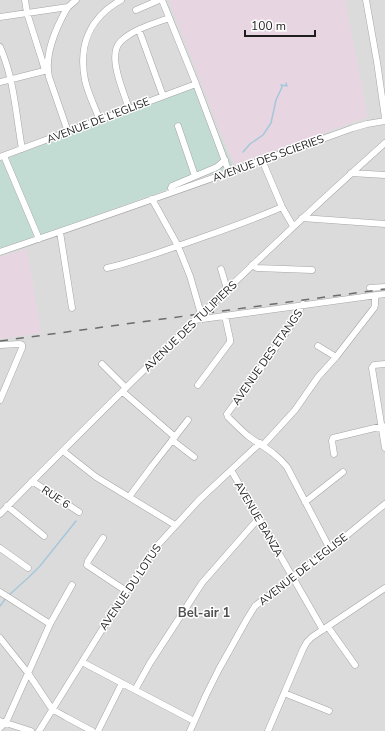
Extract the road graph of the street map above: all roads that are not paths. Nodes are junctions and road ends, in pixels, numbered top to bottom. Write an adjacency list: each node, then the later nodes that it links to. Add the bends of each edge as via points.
1 (25, 0): 8 (street)
2 (76, 0): 6 (street)
3 (121, 0): 22 (street, via 98,19 88,33 84,47 86,81)
4 (161, 0): 7 (street); 10 (street)
5 (366, 0): 14 (street)
6 (68, 7): 8 (street); 15 (street, via 52,42)
7 (136, 10)
8 (27, 13): 9 (street); 15 (street, via 44,67)
9 (0, 17)
10 (169, 18): 11 (street); 18 (street)
11 (139, 30): 19 (street); 20 (street, via 121,41 115,57)
12 (0, 47): 16 (street, via 7,63)
13 (385, 61): 14 (street)
14 (378, 62): 21 (street)
15 (48, 70): 16 (street); 25 (street)
16 (10, 80): 17 (street); 27 (street)
17 (0, 82)
18 (196, 84): 19 (street, AVENUE DE L'EGLISE); 29 (street)
19 (163, 96): 20 (street, AVENUE DE L'EGLISE)
20 (129, 109): 22 (street, AVENUE DE L'EGLISE)
21 (385, 118)
22 (100, 121): 25 (street, AVENUE DE L'EGLISE)
23 (385, 122): 30 (street, AVENUE DES SCIERIES, via 353,128)
24 (178, 126): 34 (street)
25 (68, 132): 27 (street, AVENUE DE L'EGLISE)
26 (385, 143): 32 (street, AVENUE DES TULIPIERS)
27 (22, 149): 28 (street, AVENUE DE L'EGLISE)
28 (2, 157): 42 (street)
29 (225, 160): 31 (street); 34 (street, via 217,167)
30 (262, 160): 31 (street, AVENUE DES SCIERIES); 37 (street)
31 (229, 172): 35 (street, AVENUE DES SCIERIES)
32 (351, 173): 33 (street); 38 (street, AVENUE DES TULIPIERS)
33 (385, 175)
34 (195, 176): 35 (street, via 171,186)
35 (172, 192): 36 (street, AVENUE DES SCIERIES)
36 (152, 199): 41 (street, AVENUE DES SCIERIES); 43 (street)
37 (282, 207): 40 (street); 43 (street)
38 (302, 218): 39 (street); 40 (street, AVENUE DES TULIPIERS)
39 (385, 224)
40 (293, 226): 45 (street, AVENUE DES TULIPIERS)
41 (60, 232): 42 (street, AVENUE DES SCIERIES); 55 (street)
42 (39, 239): 44 (street, AVENUE DES SCIERIES)
43 (178, 246): 46 (street); 56 (street)
44 (0, 252)
45 (252, 265): 48 (street, via 257,268); 51 (street, AVENUE DES TULIPIERS)
46 (107, 268)
47 (221, 269): 51 (street)
48 (312, 270)
49 (385, 287): 50 (street)
50 (370, 288)
51 (227, 289): 56 (street, AVENUE DES TULIPIERS)
52 (385, 294): 53 (street)
53 (375, 295): 54 (street, AVENUE DES ETANGS); 61 (street, AVENUE DU LOTUS, via 374,308)
54 (303, 304): 57 (street, AVENUE DES ETANGS); 70 (street, AVENUE DES ETANGS, via 290,327 227,414 248,436)
55 (72, 308)
56 (201, 314): 58 (street, AVENUE DES TULIPIERS)
57 (225, 316): 58 (street, AVENUE DES ETANGS); 64 (street, via 230,342)
58 (195, 320): 65 (street, AVENUE DES TULIPIERS)
59 (0, 345): 66 (street, via 22,345)
60 (318, 346): 61 (street)
61 (336, 357): 70 (street, AVENUE DU LOTUS, via 295,410)
62 (102, 364): 65 (street)
63 (385, 364): 68 (street, via 374,365 372,368)
64 (198, 384)
65 (124, 390): 69 (street); 72 (street, AVENUE DES TULIPIERS)
66 (0, 400)
67 (188, 420): 69 (street)
68 (383, 426): 71 (street); 73 (street, via 333,438)
69 (174, 438): 74 (street); 78 (street)
70 (261, 444): 75 (street, AVENUE DU LOTUS); 79 (street, via 287,467)
71 (385, 448)
72 (63, 451): 77 (street, AVENUE DES TULIPIERS); 78 (street, via 96,477)
73 (334, 454)
74 (194, 457)
75 (231, 470): 84 (street, AVENUE BANZA); 85 (street, AVENUE DU LOTUS)
76 (343, 472): 79 (street)
77 (32, 481): 81 (street, AVENUE DES TULIPIERS); 82 (street, RUE 6)
78 (130, 497): 85 (street)
79 (305, 502): 89 (street)
80 (385, 504): 89 (street, AVENUE DE L'EGLISE)
81 (7, 506): 83 (street, AVENUE DES TULIPIERS); 86 (street)
82 (79, 512)
83 (0, 514)
84 (258, 519): 91 (street, AVENUE BANZA); 103 (street, via 202,583 150,662)
85 (175, 525): 94 (street, AVENUE DU LOTUS, via 150,555)
86 (44, 536)
87 (103, 538): 94 (street, via 87,565)
88 (0, 548): 90 (street)
89 (330, 549): 91 (street, AVENUE DE L'EGLISE)
90 (28, 568)
91 (292, 577): 97 (street, AVENUE BANZA); 107 (street, AVENUE DE L'EGLISE, via 253,609 219,669)
92 (72, 586): 96 (street)
93 (385, 588): 97 (street)
94 (126, 591): 99 (street, AVENUE DU LOTUS)
95 (5, 595): 96 (street)
96 (50, 624): 101 (street)
97 (325, 628): 100 (street, AVENUE BANZA); 104 (street, via 304,645)
98 (0, 638): 101 (street)
99 (82, 662): 102 (street); 105 (street, AVENUE DU LOTUS)
100 (355, 665)
101 (28, 673): 105 (street); 108 (street)
102 (122, 683): 103 (street); 113 (street)
103 (135, 690): 107 (street)
104 (284, 693): 106 (street); 115 (street)
105 (52, 708): 111 (street, AVENUE DU LOTUS); 112 (street)
106 (329, 711)
107 (194, 721): 114 (street, AVENUE DE L'EGLISE)
108 (3, 722): 109 (street); 110 (street)
109 (0, 728)
110 (31, 731)
111 (39, 731)
112 (92, 731)
113 (98, 731)
114 (190, 731)
115 (268, 731)

